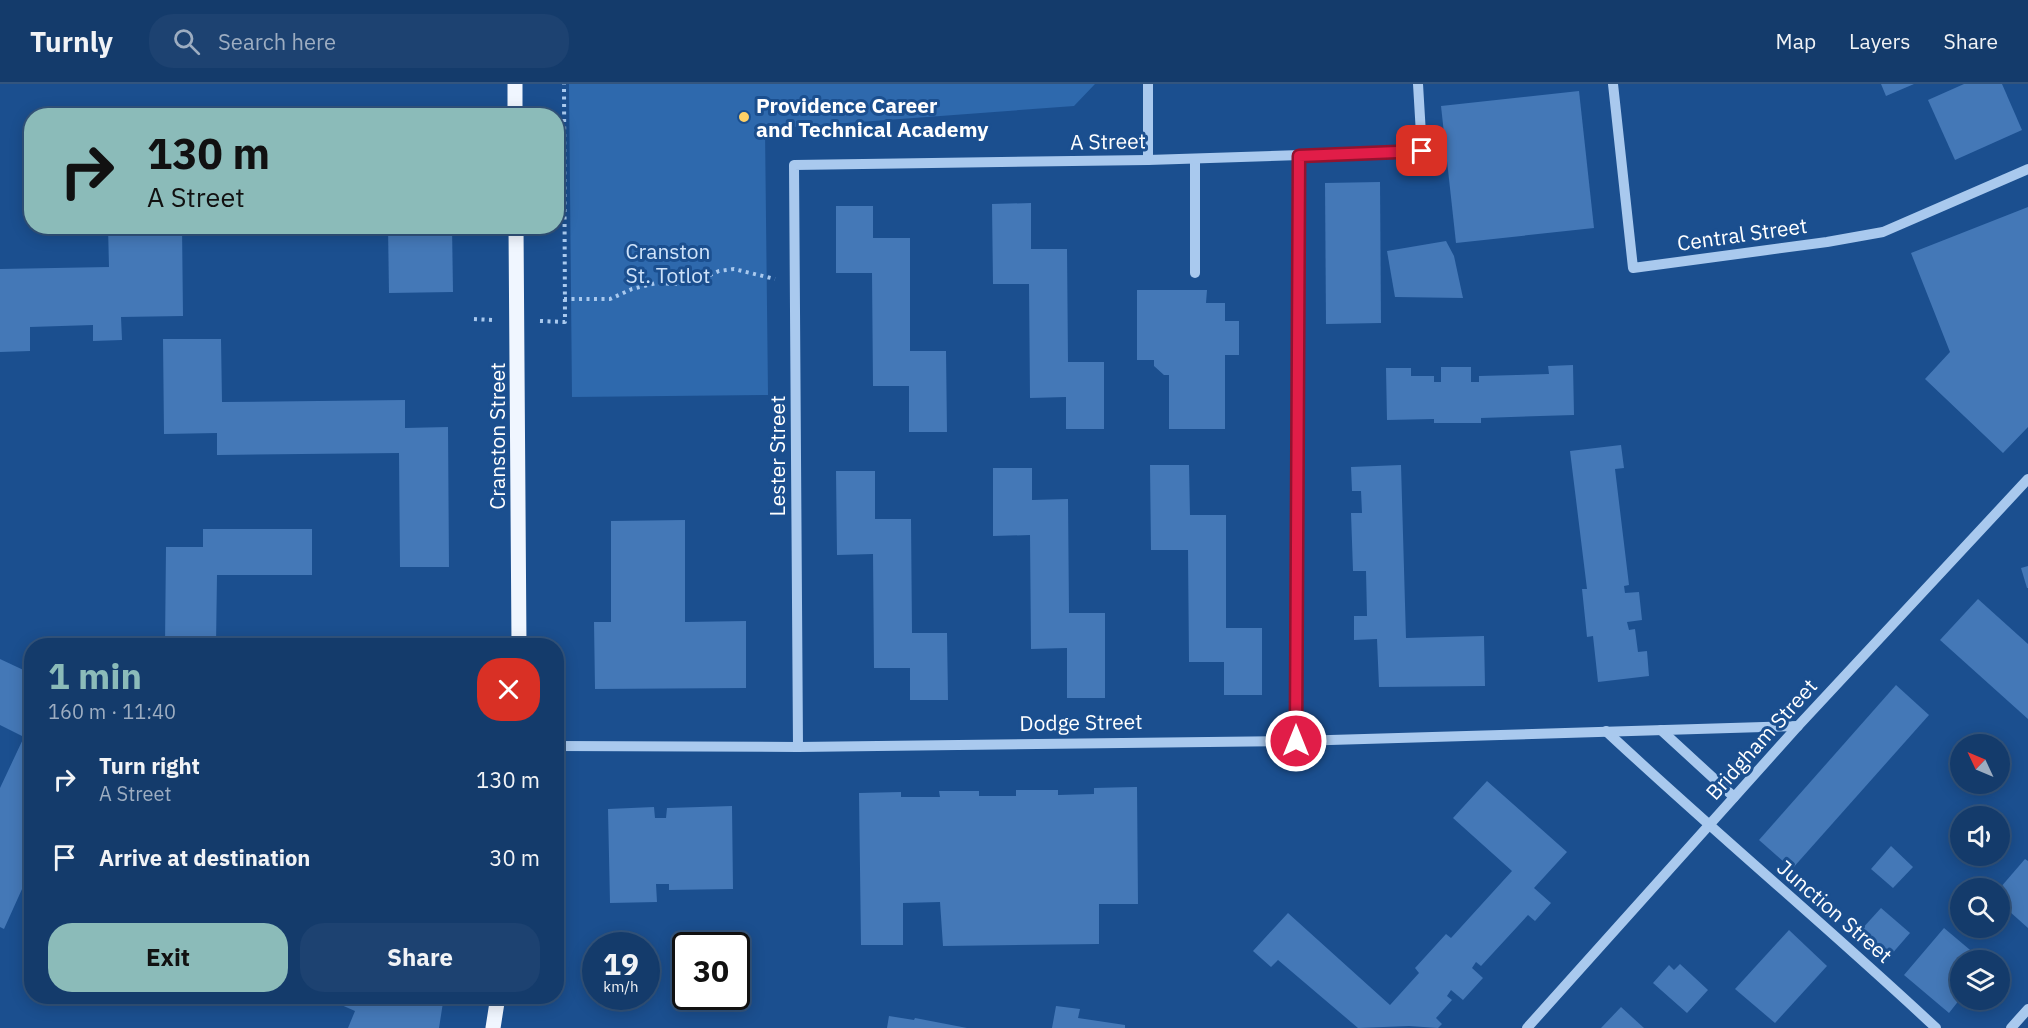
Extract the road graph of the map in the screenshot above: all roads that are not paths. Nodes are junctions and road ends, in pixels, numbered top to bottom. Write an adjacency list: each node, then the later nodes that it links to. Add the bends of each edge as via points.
1 (514, 84): 5 (main road)
2 (1148, 84): 8 (street)
3 (1418, 84): 6 (street, A Street, via 1422,151)
4 (1613, 84): 10 (street, Central Street, via 1633,268 1883,232)
5 (515, 108)
6 (1299, 156): 7 (street, A Street); 18 (street)
7 (1195, 159): 8 (street, A Street); 12 (street)
8 (1148, 160): 9 (street, A Street)
9 (794, 165): 20 (street, Lester Street)
10 (2028, 169)
11 (516, 234): 14 (main road, Cranston Street)
12 (1195, 273)
13 (2028, 479): 15 (street, Bridgham Street)
14 (519, 638)
15 (1798, 726): 16 (street, Dodge Street); 21 (street, Bridgham Street)
16 (1661, 730): 17 (street, Dodge Street); 21 (street)
17 (1606, 731): 18 (street, Dodge Street); 22 (street)
18 (1296, 741): 20 (street, Dodge Street)
19 (564, 746): 20 (street, Dodge Street)
20 (798, 747)
21 (1734, 797): 22 (street, Bridgham Street)
22 (1708, 826): 26 (street, Bridgham Street); 27 (street, Junction Street)
23 (497, 1004): 25 (main road)
24 (2028, 1009): 28 (street)
25 (493, 1028)
26 (1527, 1028)
27 (1936, 1028)
28 (2011, 1028)

